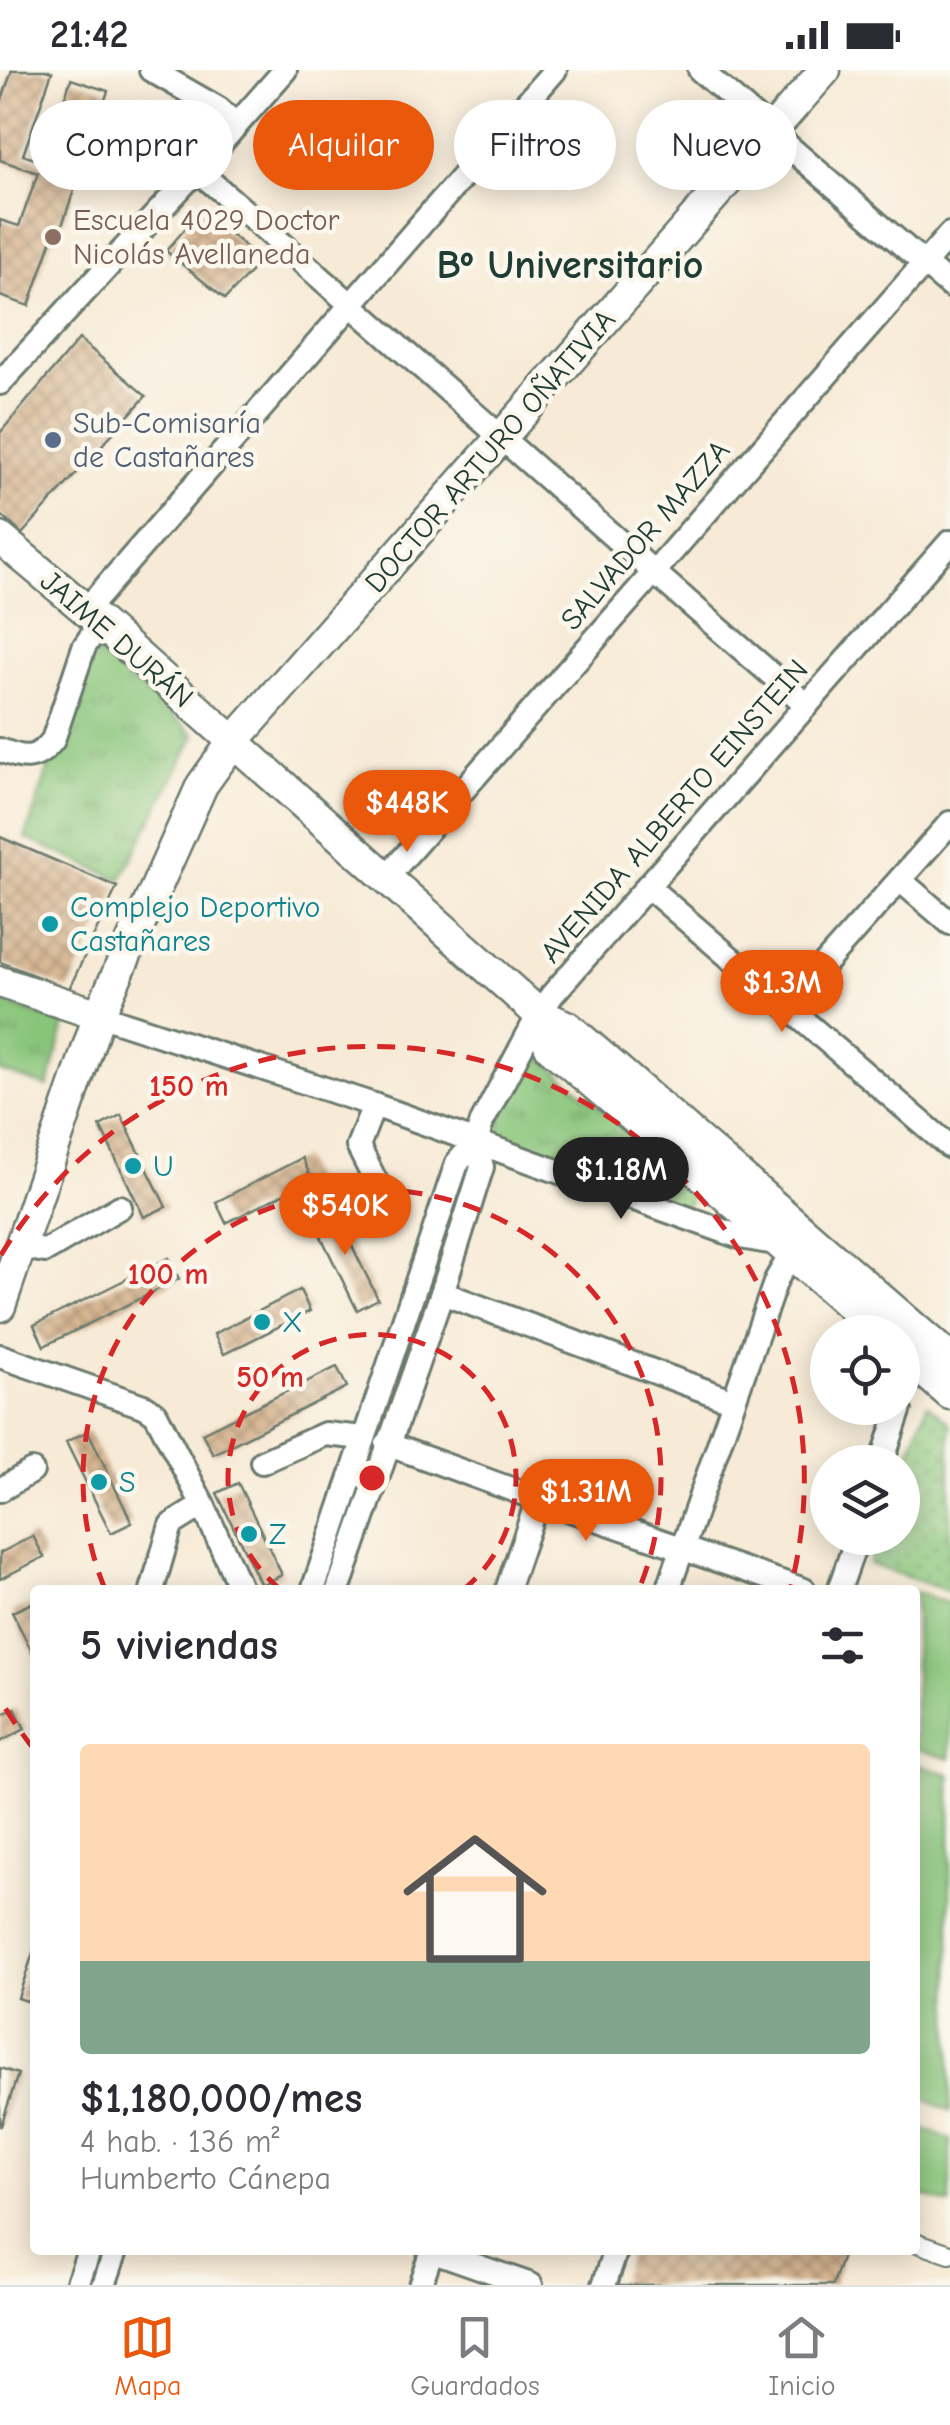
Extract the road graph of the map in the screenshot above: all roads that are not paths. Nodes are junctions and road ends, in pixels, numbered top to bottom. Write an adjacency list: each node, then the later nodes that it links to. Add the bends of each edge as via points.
1 (151, 70): 10 (street)
2 (269, 70): 7 (street)
3 (285, 70): 7 (street)
4 (555, 70): 19 (street)
5 (700, 70): 8 (street)
6 (825, 70): 9 (street, DOCTOR ARTURO OÑATIVIA)
7 (262, 96): 10 (street)
8 (736, 100)
9 (797, 101)
10 (236, 125): 11 (street)
11 (233, 128)
12 (797, 153): 17 (street)
13 (179, 190): 20 (street)
14 (220, 190): 19 (street)
15 (719, 190): 21 (street, DOCTOR ARTURO OÑATIVIA)
16 (950, 234): 17 (street, SALVADOR MAZZA)
17 (924, 264): 18 (street); 24 (street, SALVADOR MAZZA)
18 (950, 286)
19 (352, 304): 21 (street); 25 (street)
20 (0, 383)
21 (502, 438): 24 (street); 27 (street, DOCTOR ARTURO OÑATIVIA)
22 (0, 538): 25 (street, JAIME DURÁN)
23 (948, 549): 26 (street, AVENIDA ALBERTO EINSTEIN)
24 (652, 573): 26 (street); 30 (street, SALVADOR MAZZA)
25 (93, 616): 27 (street, JAIME DURÁN); 28 (street, via 53,740 27,758)
26 (807, 705): 32 (street, AVENIDA ALBERTO EINSTEIN)
27 (233, 742): 30 (street, JAIME DURÁN); 37 (street, DOCTOR ARTURO OÑATIVIA, via 202,785)
28 (0, 750)
29 (950, 823): 31 (street)
30 (386, 877): 36 (street, JAIME DURÁN)
31 (900, 880): 33 (street); 35 (street)
32 (647, 886): 35 (street); 36 (street, AVENIDA ALBERTO EINSTEIN)
33 (950, 923)
34 (0, 982): 37 (street)
35 (788, 1005): 40 (street)
36 (539, 1014): 39 (street, AVENIDA ALBERTO EINSTEIN); 44 (street, via 550,1047); 48 (street, via 568,1027)
37 (98, 1015): 38 (street); 43 (street, DOCTOR ARTURO OÑATIVIA)
38 (374, 1105): 39 (street); 42 (street, via 358,1146)
39 (476, 1142): 44 (street); 45 (street, AVENIDA ALBERTO EINSTEIN, via 482,1168); 53 (street, AVENIDA ALBERTO EINSTEIN, via 457,1163)
40 (950, 1147)
41 (120, 1208): 43 (street, via 45,1251)
42 (390, 1210)
43 (21, 1247): 46 (street, DOCTOR ARTURO OÑATIVIA)
44 (786, 1249): 47 (street); 52 (street)
45 (442, 1293): 52 (street); 53 (street, AVENIDA ALBERTO EINSTEIN)
46 (0, 1306)
47 (861, 1315)
48 (933, 1353): 50 (street); 51 (street)
49 (0, 1356): 58 (street, via 156,1414)
50 (920, 1375)
51 (950, 1394)
52 (733, 1401): 59 (street)
53 (376, 1441): 54 (street, via 325,1434); 57 (street); 63 (street, AVENIDA ALBERTO EINSTEIN); 64 (street, AVENIDA ALBERTO EINSTEIN)
54 (262, 1462)
55 (32, 1471): 56 (street)
56 (0, 1490)
57 (538, 1499): 59 (street); 65 (street)
58 (203, 1505): 61 (street, via 171,1524); 62 (street)
59 (682, 1549): 66 (street); 67 (street)
60 (851, 1555): 68 (street)
61 (153, 1585)
62 (239, 1585)
63 (315, 1585)
64 (339, 1585)
65 (509, 1585)
66 (670, 1585)
67 (789, 1585)
68 (841, 1585)
69 (920, 2244): 70 (street)
70 (950, 2254)
71 (86, 2255): 76 (street)
72 (114, 2255): 77 (street)
73 (430, 2255): 78 (street)
74 (446, 2255): 79 (street)
75 (614, 2255): 80 (street)
76 (77, 2285)
77 (104, 2285)
78 (420, 2285)
79 (532, 2285)
80 (604, 2285)

